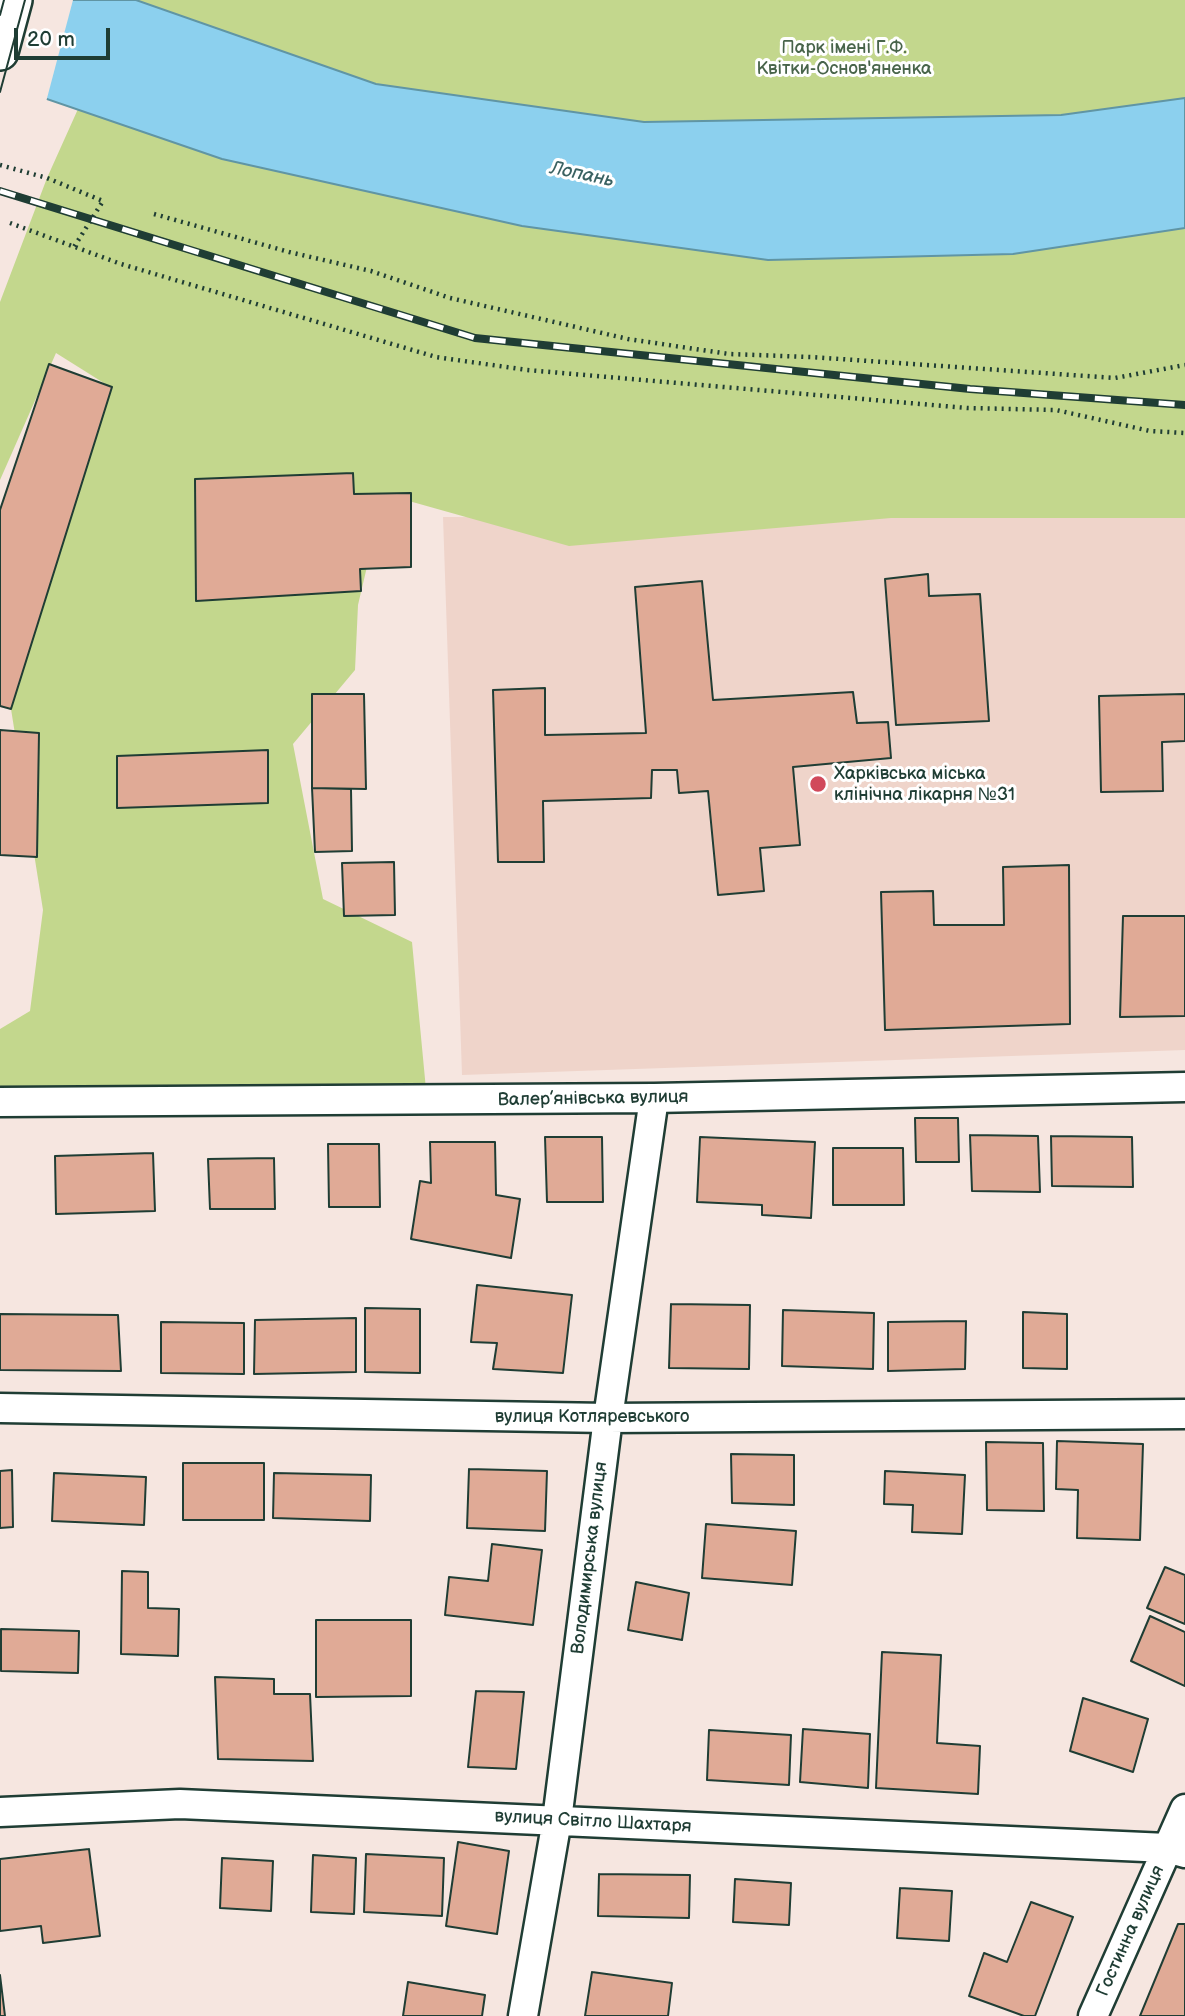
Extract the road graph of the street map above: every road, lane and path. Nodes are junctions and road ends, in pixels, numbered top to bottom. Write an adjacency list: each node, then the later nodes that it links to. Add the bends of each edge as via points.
1 (14, 0): 2 (street)
2 (0, 52)
3 (0, 165): 6 (path, via 103,201)
4 (154, 214): 7 (path, via 568,327 729,354 1115,378)
5 (10, 223): 6 (path)
6 (74, 247): 8 (path, via 436,357 527,370 967,408 1056,410 1150,431)
7 (1185, 365)
8 (1185, 433)
9 (1185, 1087): 10 (street, Валер’янівська вулиця)
10 (654, 1098): 11 (street, Валер’янівська вулиця); 14 (street, Володимирська вулиця)
11 (0, 1102)
12 (0, 1408): 14 (street, вулиця Котляревського)
13 (1185, 1414): 14 (street, вулиця Котляревського)
14 (608, 1419): 17 (street, Володимирська вулиця)
15 (1185, 1809): 18 (street, Гостинна вулиця)
16 (0, 1812): 17 (street, вулиця Світло Шахтаря, via 180,1804)
17 (557, 1820): 18 (street, вулиця Світло Шахтаря); 19 (street, Володимирська вулиця)
18 (1176, 1851): 20 (street, Гостинна вулиця)
19 (523, 2016)
20 (1093, 2016)

